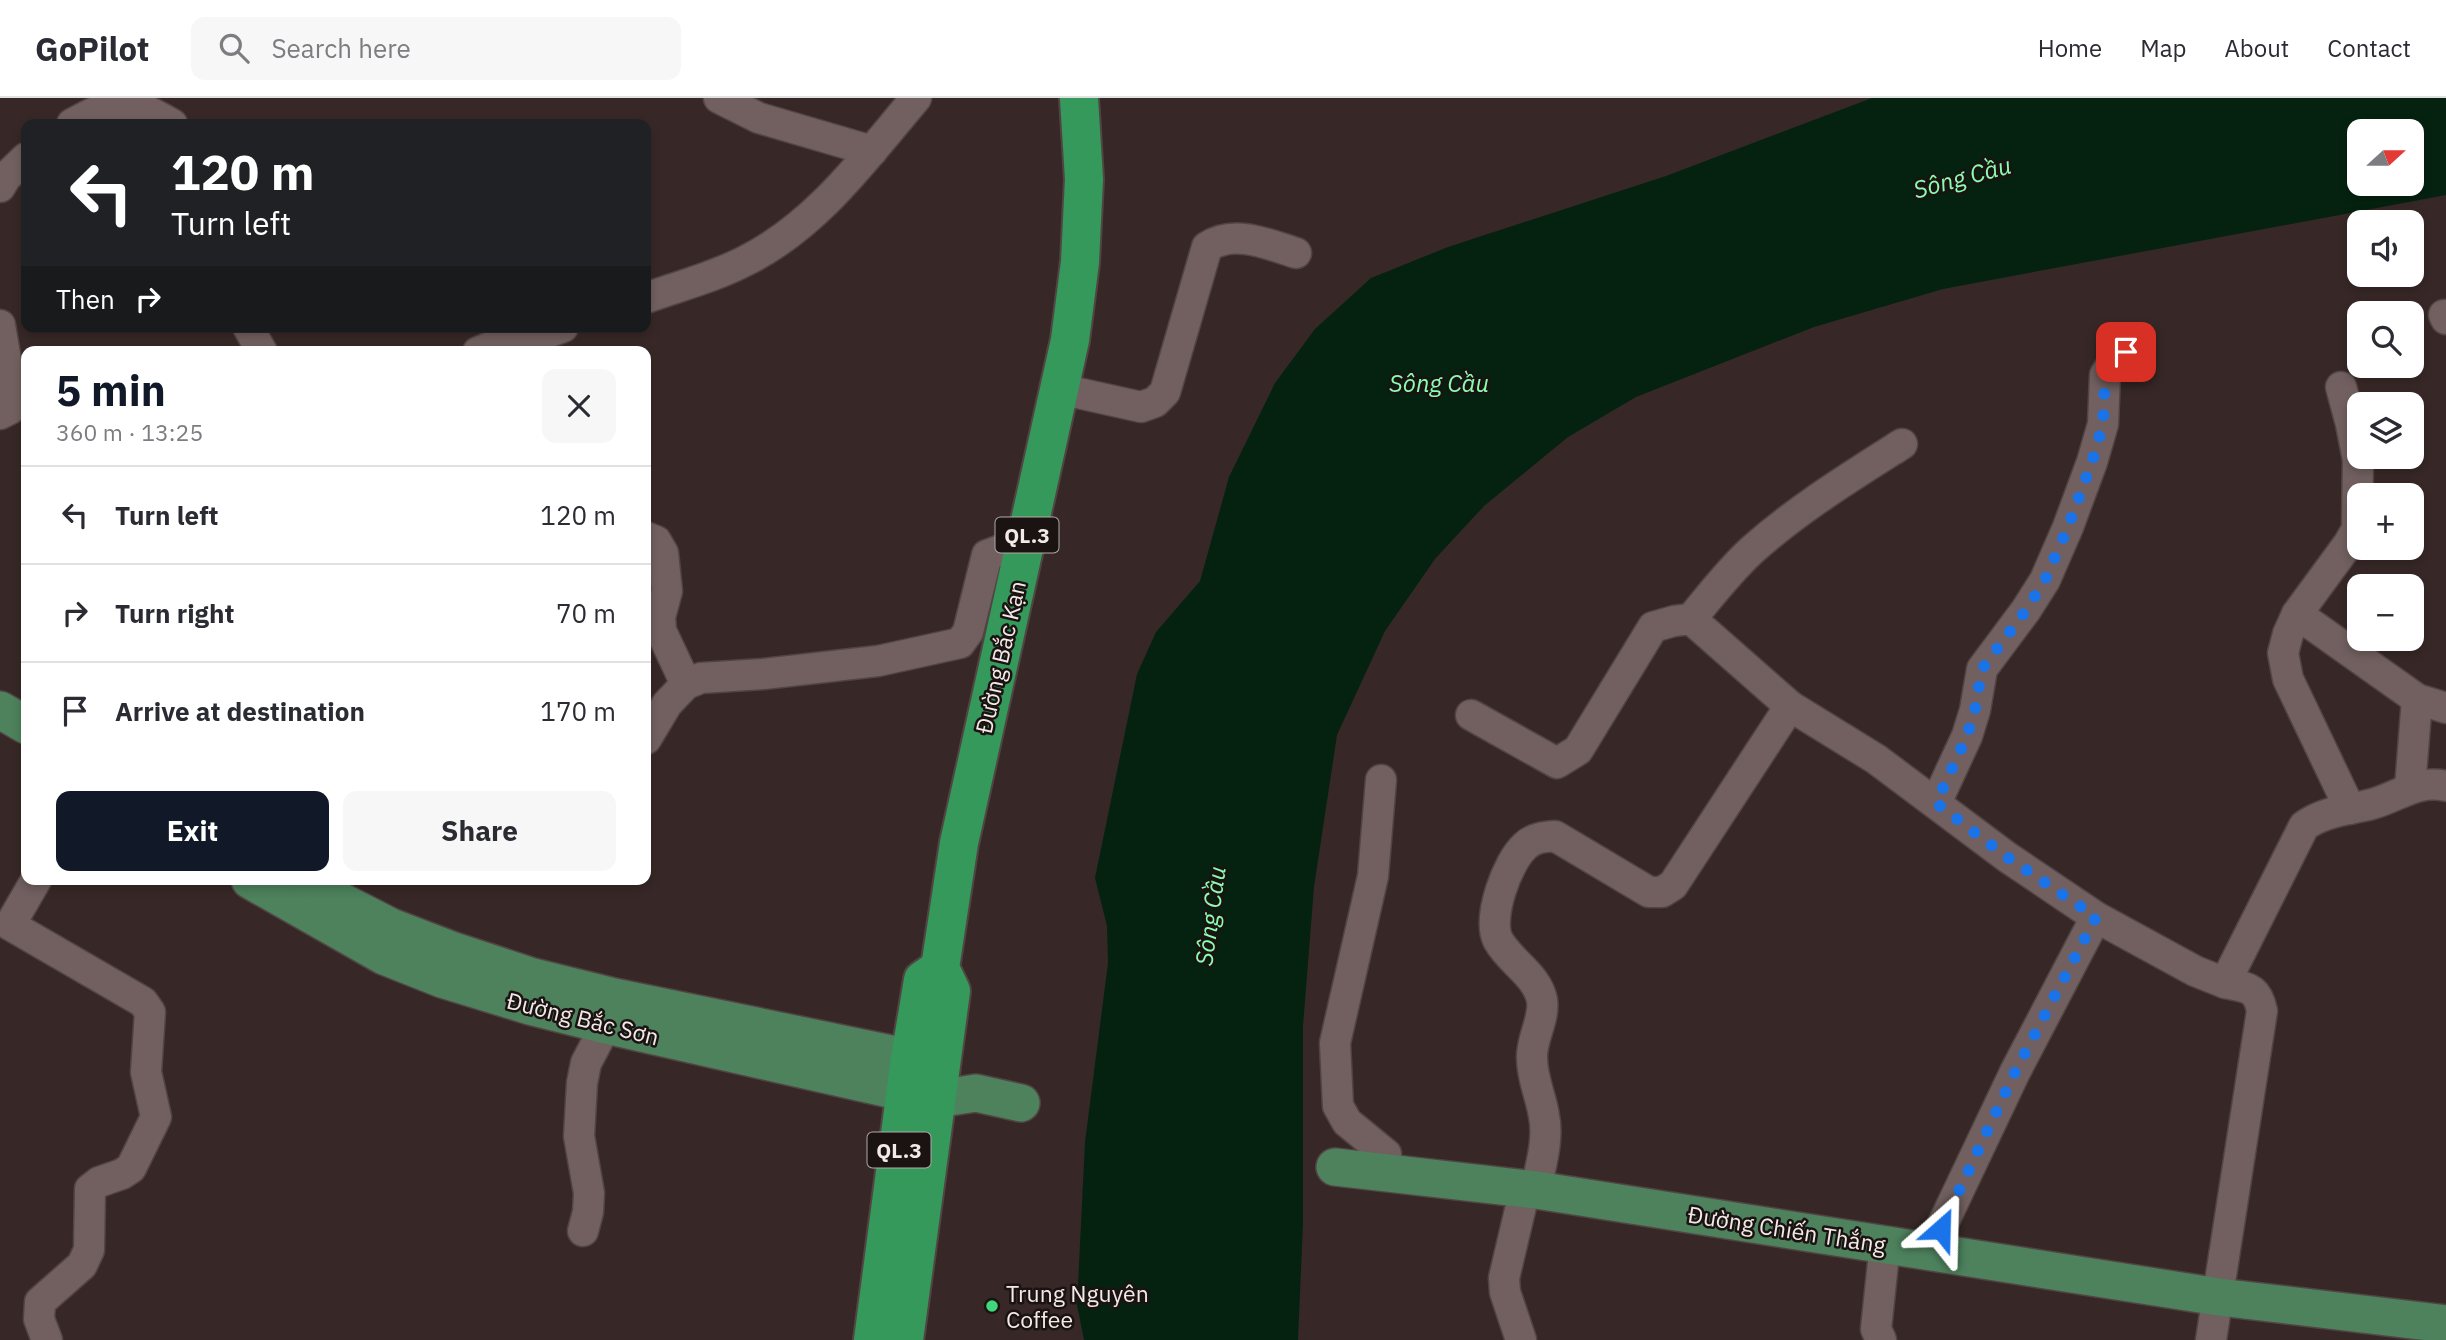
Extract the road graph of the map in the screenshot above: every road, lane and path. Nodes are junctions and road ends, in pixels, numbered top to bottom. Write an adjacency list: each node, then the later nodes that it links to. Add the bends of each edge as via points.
1 (719, 98): 6 (street, via 759,118)
2 (916, 98): 6 (street)
3 (1079, 98): 16 (highway, Đường Bắc Kạn / QL.3, via 1084,179 1080,262)
4 (81, 119): 5 (street, via 103,106 128,102)
5 (164, 119)
6 (872, 151): 10 (street, via 821,207 779,242 744,262)
7 (21, 163): 8 (street)
8 (0, 187)
9 (1296, 253): 16 (street, via 1258,240 1231,238 1218,239 1207,247 1165,392 1155,402 1141,407)
10 (651, 296)
11 (0, 325): 17 (street, via 13,402)
12 (547, 333): 13 (street, via 521,343)
13 (492, 346)
14 (2126, 352): 37 (street, via 2105,375 2103,424 2068,527 2045,580 1982,669 1967,736)
15 (2341, 387): 22 (street, via 2358,460 2357,529)
16 (1060, 389): 20 (highway, Đường Bắc Kạn / QL.3)
17 (0, 414)
18 (1902, 444): 23 (street, via 1815,499 1752,550)
19 (651, 539): 21 (street, via 663,553 667,591)
20 (1023, 553): 24 (street, via 987,555 968,632 960,643 878,661 701,678); 46 (highway, Đường Bắc Kạn / QL.3, via 959,843 940,968 951,991)
21 (654, 605): 24 (street)
22 (2297, 614): 25 (street); 38 (street, via 2283,653 2288,679)
23 (1691, 619): 26 (street); 29 (street, via 1653,627 1578,750 1557,763)
24 (686, 684): 31 (street)
25 (2417, 699): 27 (street); 36 (street)
26 (1790, 706): 37 (street); 50 (street, via 1673,886 1649,892 1555,836 1524,846 1514,861 1493,923 1499,941 1539,988 1543,1004 1531,1056 1545,1137)
27 (2446, 708)
28 (0, 710): 30 (main road)
29 (1471, 715)
30 (21, 722)
31 (651, 730)
32 (0, 738): 33 (main road)
33 (21, 751)
34 (1381, 780): 49 (street, via 1371,886 1335,1043 1338,1106 1347,1122 1386,1154)
35 (2446, 786): 36 (street, via 2436,783)
36 (2410, 788): 38 (street)
37 (1936, 803): 42 (street)
38 (2350, 808): 44 (street, via 2317,817 2304,826)
39 (32, 885): 43 (street)
40 (259, 885): 45 (main road, Đường Bắc Sơn, via 384,956 464,986)
41 (311, 885): 46 (main road, Đường Bắc Sơn, via 391,927 533,977)
42 (2096, 917): 44 (street); 53 (street, via 2015,1072)
43 (5, 922): 56 (street, via 143,1002 150,1012 146,1072 156,1117 131,1168 90,1189 89,1250 82,1265 40,1302 39,1319)
44 (2225, 983): 54 (street, via 2252,990 2259,996 2262,1011)
45 (606, 1025): 46 (main road, Đường Bắc Sơn); 51 (street, via 586,1063 582,1083 579,1136 589,1193)
46 (924, 1079): 47 (main road); 57 (highway, Đường Bắc Kạn / QL.3); 58 (highway, Đường Bắc Kạn / QL.3)
47 (1021, 1104)
48 (1335, 1167): 49 (main road, Đường Chiến Thắng)
49 (1387, 1173): 50 (main road, Đường Chiến Thắng)
50 (1530, 1190): 52 (main road, Đường Chiến Thắng); 59 (street, via 1504,1278)
51 (583, 1231)
52 (1885, 1244): 53 (main road, Đường Chiến Thắng); 60 (street, via 1876,1329)
53 (1930, 1251): 54 (main road, Đường Chiến Thắng)
54 (2219, 1297): 55 (main road, Đường Chiến Thắng); 61 (street)
55 (2446, 1324)
56 (47, 1340)
57 (873, 1340)
58 (904, 1340)
59 (1521, 1340)
60 (1881, 1340)
61 (2211, 1340)

